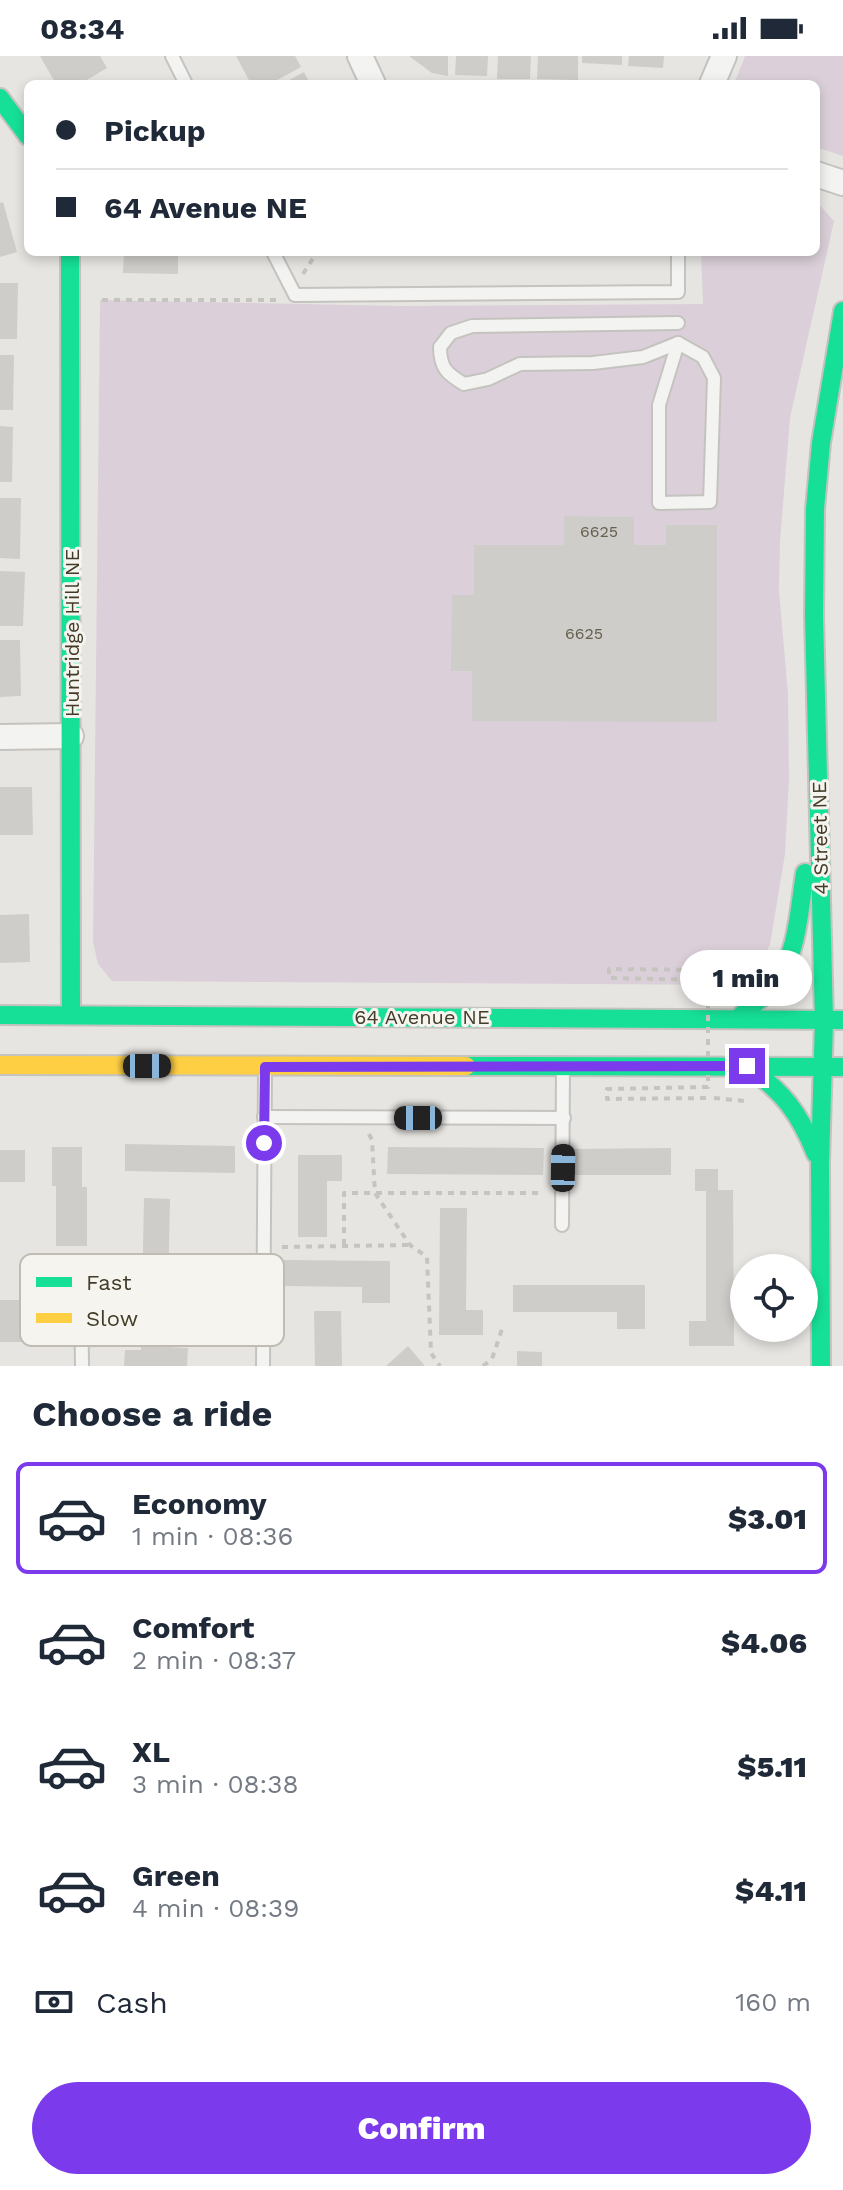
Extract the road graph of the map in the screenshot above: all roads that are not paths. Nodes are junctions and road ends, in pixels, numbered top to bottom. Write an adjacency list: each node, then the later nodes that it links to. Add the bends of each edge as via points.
1 (172, 56): 4 (lane)
2 (360, 56): 5 (street)
3 (724, 56): 6 (street)
4 (184, 80)
5 (371, 80)
6 (714, 80)
7 (0, 98): 8 (main road)
8 (24, 131)
9 (820, 175): 10 (street)
10 (843, 183)
11 (70, 256): 17 (main road, Huntridge Hill NE)
12 (275, 256): 13 (lane, via 295,295 678,292)
13 (678, 256)
14 (843, 311): 19 (main road, 4 Street NE, via 815,509)
15 (678, 323): 16 (lane, via 472,326 451,333 440,347 440,363 464,384 520,364 643,357)
16 (678, 343): 16 (lane, via 659,405 659,503 710,502 714,378 703,357)
17 (71, 736): 18 (street); 21 (main road, Huntridge Hill NE)
18 (0, 737)
19 (820, 801): 22 (main road, via 787,961 768,992); 23 (main road, 4 Street NE)
20 (0, 1015): 21 (main road, 64 Avenue NE)
21 (71, 1015): 22 (main road, 64 Avenue NE)
22 (737, 1019): 23 (main road, 64 Avenue NE)
23 (824, 1020): 24 (main road, 64 Avenue NE); 29 (main road, 4 Street NE)
24 (843, 1020)
25 (0, 1065): 28 (main road)
26 (563, 1065): 27 (main road); 28 (main road); 32 (lane)
27 (747, 1066): 29 (main road); 33 (main road, via 784,1093 804,1123)
28 (265, 1067): 31 (lane)
29 (823, 1067): 30 (main road); 33 (main road, 4 Street NE)
30 (843, 1067)
31 (264, 1117): 32 (lane); 35 (lane)
32 (564, 1118): 34 (lane)
33 (820, 1164): 38 (main road, 4 Street NE)
34 (562, 1225)
35 (263, 1254)
36 (82, 1346): 37 (lane)
37 (82, 1366)
38 (821, 1366)

